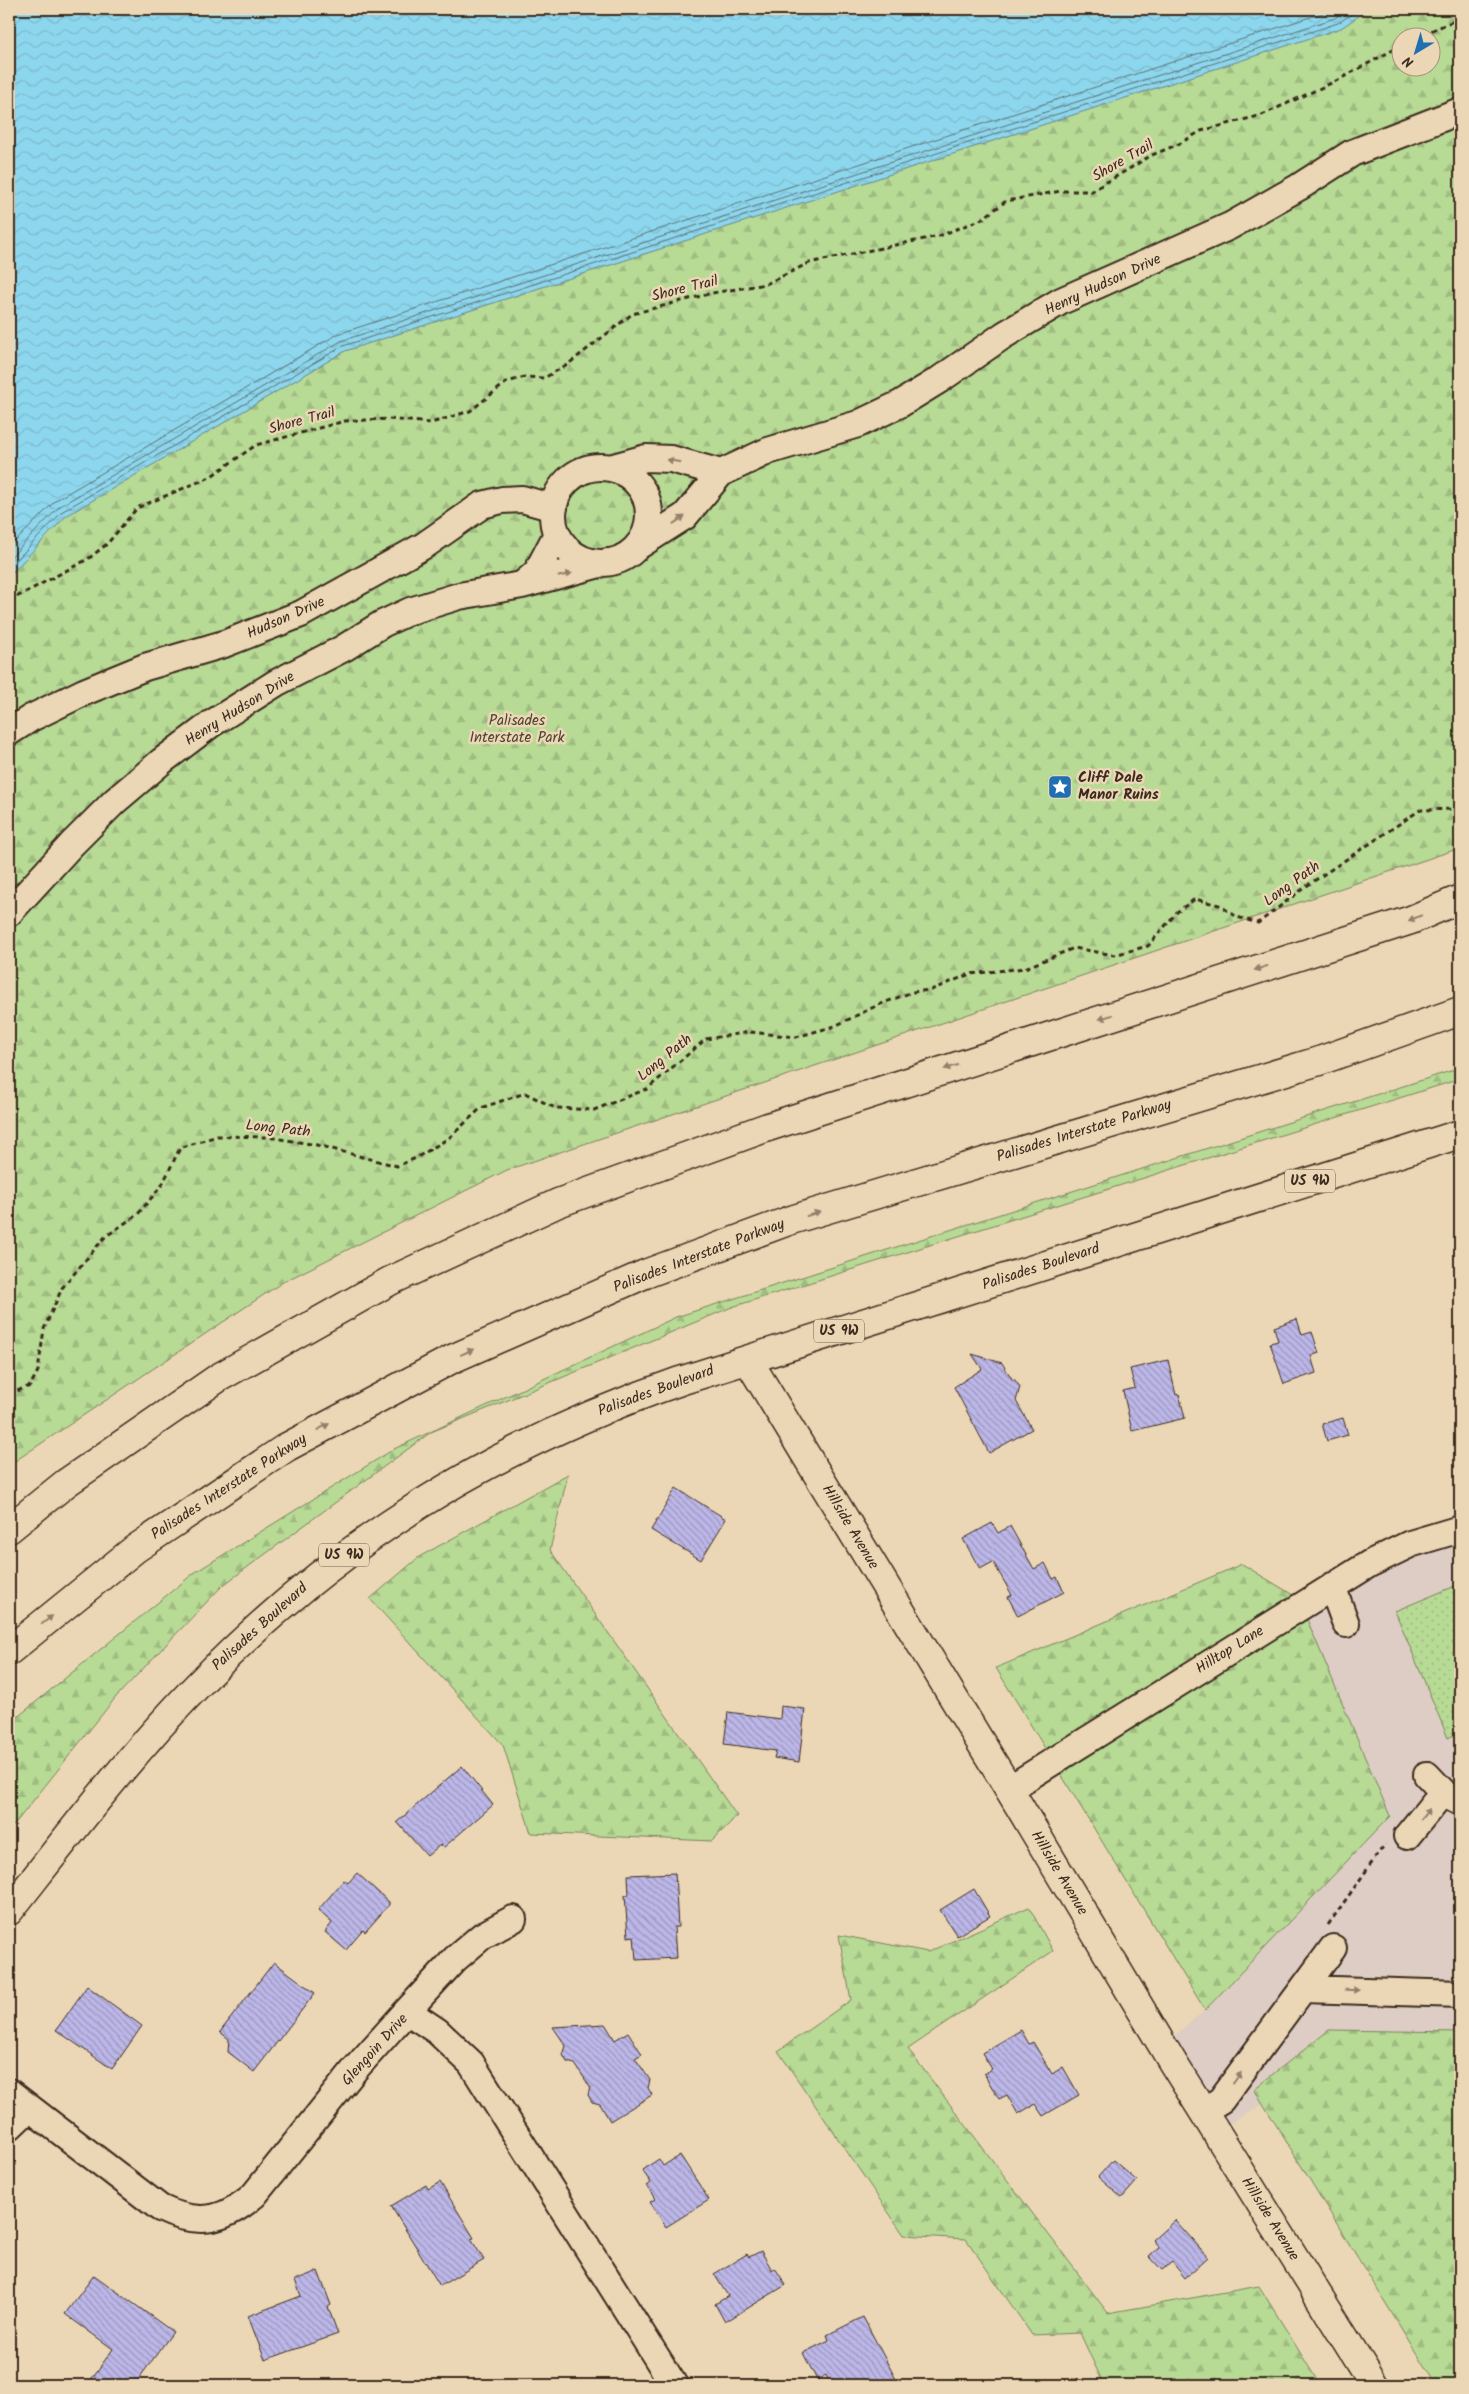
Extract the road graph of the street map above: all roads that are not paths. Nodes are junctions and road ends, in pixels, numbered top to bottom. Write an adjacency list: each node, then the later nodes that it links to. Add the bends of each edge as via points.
1 (1460, 111): 3 (street, Henry Hudson Drive, via 1352,153 1230,226 1061,301 900,404 858,424 768,451)
2 (610, 468): 3 (street, one-way to 2, via 671,459 646,458); 4 (street, via 594,467 567,481); 6 (street, via 625,473 638,484 646,498 648,523)
3 (721, 473): 6 (street, Henry Hudson Drive, one-way to 3, via 686,516)
4 (554, 508): 5 (street); 9 (street, Hudson Drive, via 522,499 482,505 425,545 302,614 224,644 145,667 76,696)
5 (557, 534): 7 (street, Henry Hudson Drive, via 565,547 577,556 592,562); 8 (street, via 537,572)
6 (638, 546): 7 (street, Henry Hudson Drive, via 630,554)
7 (607, 562): 8 (street, Henry Hudson Drive, one-way to 7)
8 (522, 586): 11 (street, Henry Hudson Drive, via 459,596 410,611 276,683 211,724 116,801)
9 (9, 732)
10 (1460, 899): 15 (main road, one-way to 15, via 1411,920 768,1127 558,1203 390,1281 218,1378 66,1483)
11 (9, 913)
12 (1460, 1011): 19 (main road, Palisades Interstate Parkway, one-way to 12, via 135,1549 287,1446 452,1359 636,1278 792,1220 1319,1061)
13 (1460, 1134): 14 (main road, Palisades Boulevard / US 9W)
14 (748, 1360): 20 (main road, Hillside Avenue); 23 (main road, Palisades Boulevard / US 9W, via 641,1395 541,1437 446,1487 357,1546 274,1613 196,1687 125,1767)
15 (9, 1529)
16 (1460, 1530): 17 (street, Hilltop Lane, via 1410,1544)
17 (1332, 1586): 18 (street); 20 (street, Hilltop Lane)
18 (1346, 1624)
19 (9, 1651)
20 (1009, 1790): 31 (main road, Hillside Avenue)
21 (1443, 1790): 22 (street, one-way to 21)
22 (1396, 1840)
23 (9, 1911)
24 (513, 1919): 28 (street, via 482,1936 455,1959)
25 (1329, 1940): 26 (street)
26 (1303, 1989): 27 (street, one-way to 27); 31 (street, one-way to 26, via 1221,2100)
27 (1460, 1994)
28 (407, 2011): 30 (street, Glengoin Drive, via 356,2068 254,2195 239,2208 218,2217 197,2220 160,2208); 33 (street, Glengoin Drive, via 437,2031 471,2063)
29 (9, 2092): 30 (street, Glengoin Drive)
30 (29, 2108): 32 (street)
31 (1203, 2112): 34 (main road, Hillside Avenue)
32 (9, 2127)
33 (674, 2385)
34 (1374, 2385)

